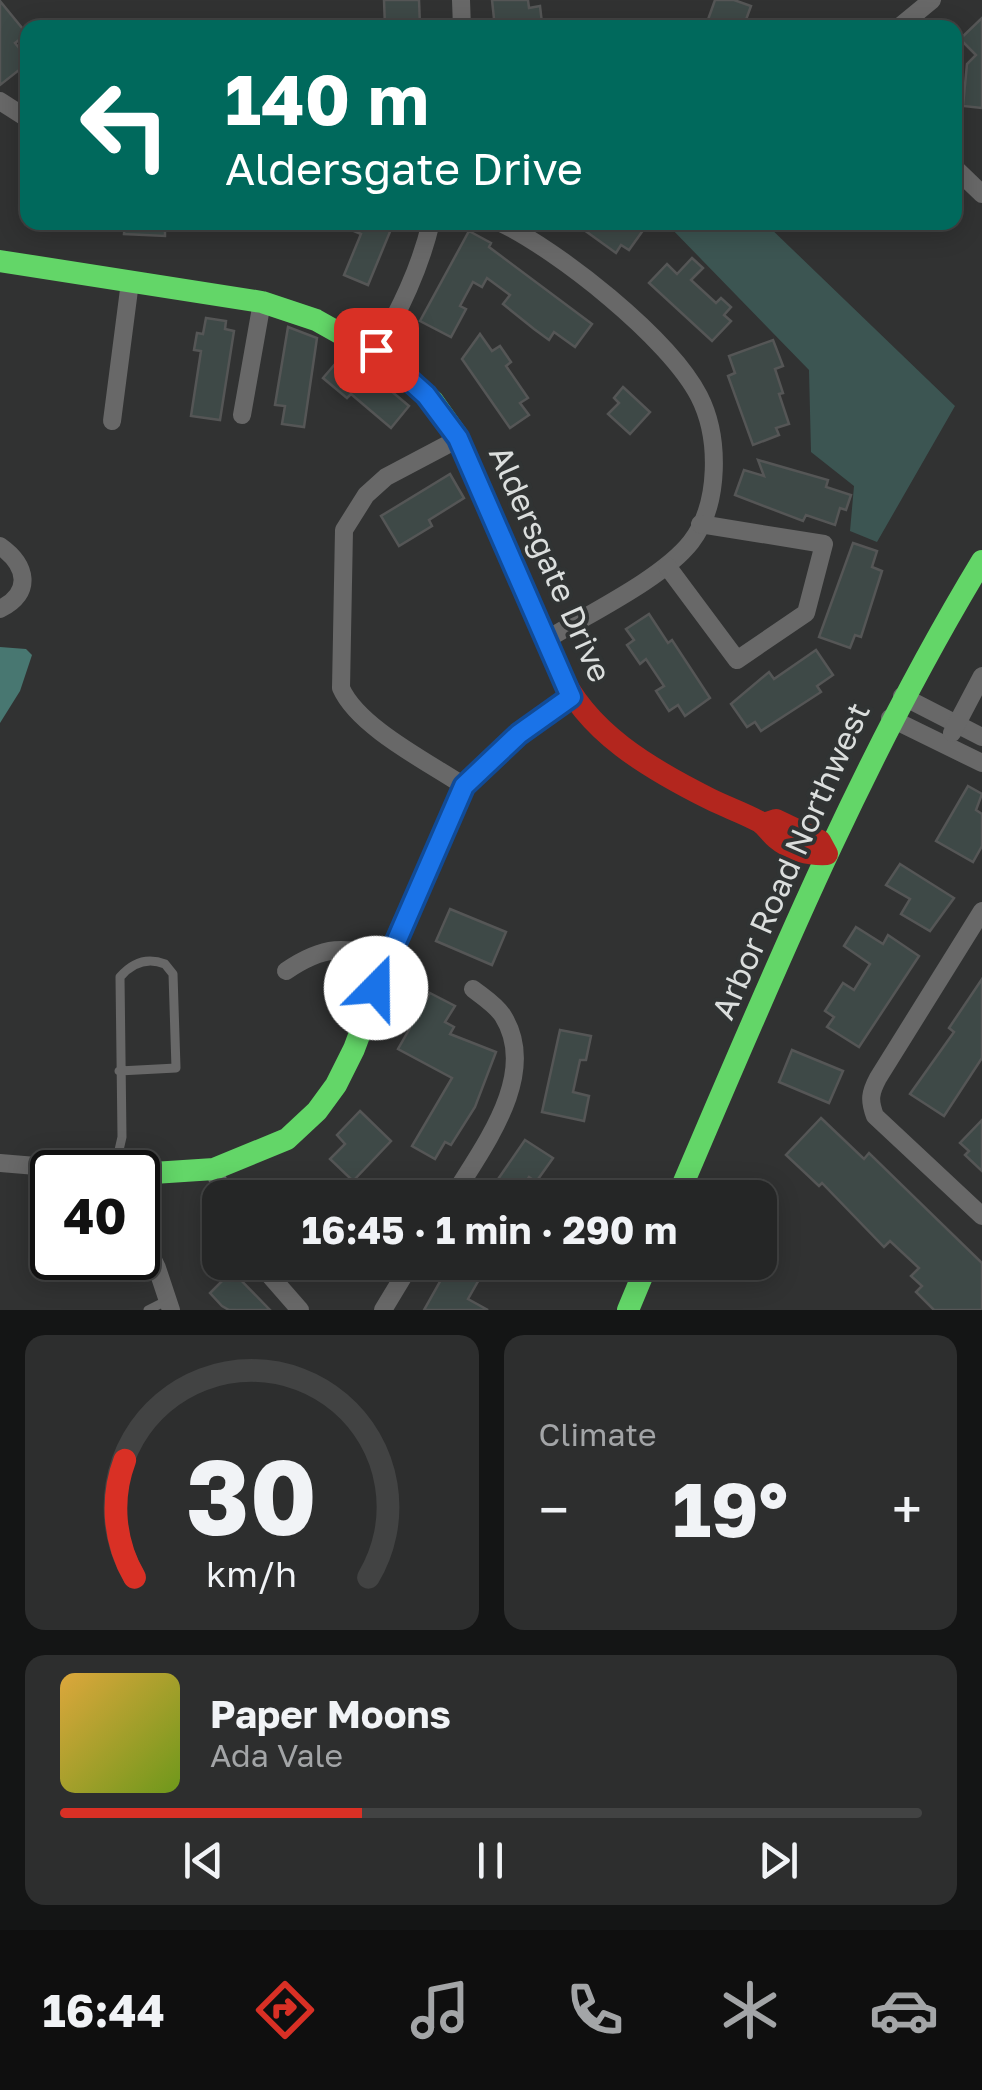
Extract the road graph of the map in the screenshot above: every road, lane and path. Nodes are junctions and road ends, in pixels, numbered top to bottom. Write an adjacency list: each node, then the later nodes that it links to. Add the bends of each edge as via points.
1 (932, 0): 2 (street)
2 (908, 20)
3 (962, 175): 4 (street)
4 (982, 194)
5 (429, 230): 10 (street, via 404,302)
6 (511, 230): 14 (street, via 640,325 685,373 701,399 712,456 713,485)
7 (0, 261): 8 (street, Aldersgate Drive)
8 (130, 282): 9 (street, Aldersgate Drive); 12 (street)
9 (262, 302): 10 (street, Aldersgate Drive, via 338,328); 11 (street)
10 (376, 350): 13 (street, Aldersgate Drive, via 426,395)
11 (242, 415)
12 (112, 421)
13 (458, 438): 19 (street, Aldersgate Drive); 28 (street, via 386,477 344,530 341,688 365,719)
14 (700, 524): 17 (street); 17 (street, via 824,544 806,614 737,660)
15 (0, 546): 18 (street, via 15,556 23,581 18,595)
16 (982, 561): 21 (street, Arbor Road Northwest)
17 (667, 566): 19 (street)
18 (0, 609)
19 (546, 640): 22 (street, Aldersgate Drive)
20 (982, 676): 24 (street)
21 (902, 696): 23 (street, Arbor Road Northwest); 24 (street)
22 (571, 697): 28 (street); 29 (street, Aldersgate Drive, via 588,718 671,779 764,824 769,835 813,856)
23 (890, 718): 26 (street); 29 (street, Arbor Road Northwest)
24 (957, 724): 25 (street); 26 (street)
25 (982, 737)
26 (946, 744): 27 (street)
27 (982, 763)
28 (464, 786): 31 (street)
29 (827, 854): 42 (street, Arbor Road Northwest)
30 (982, 911): 43 (street, via 870,1093 875,1116)
31 (388, 958): 32 (street, via 341,948); 38 (street, via 354,1049 317,1111 287,1138)
32 (286, 971)
33 (473, 989): 41 (street, via 505,1018 516,1058 497,1118)
34 (119, 1071): 34 (lane, via 176,1068 173,974 165,964 141,961 120,977); 35 (lane)
35 (118, 1150)
36 (0, 1162): 37 (street)
37 (30, 1167)
38 (214, 1169): 39 (street); 40 (street)
39 (160, 1173)
40 (218, 1180)
41 (462, 1180)
42 (685, 1180)
43 (982, 1216)
44 (160, 1277): 48 (street)
45 (274, 1280): 50 (street)
46 (401, 1280): 51 (street)
47 (640, 1280): 52 (street)
48 (169, 1305): 49 (lane)
49 (148, 1310)
50 (300, 1310)
51 (382, 1310)
52 (628, 1310)

